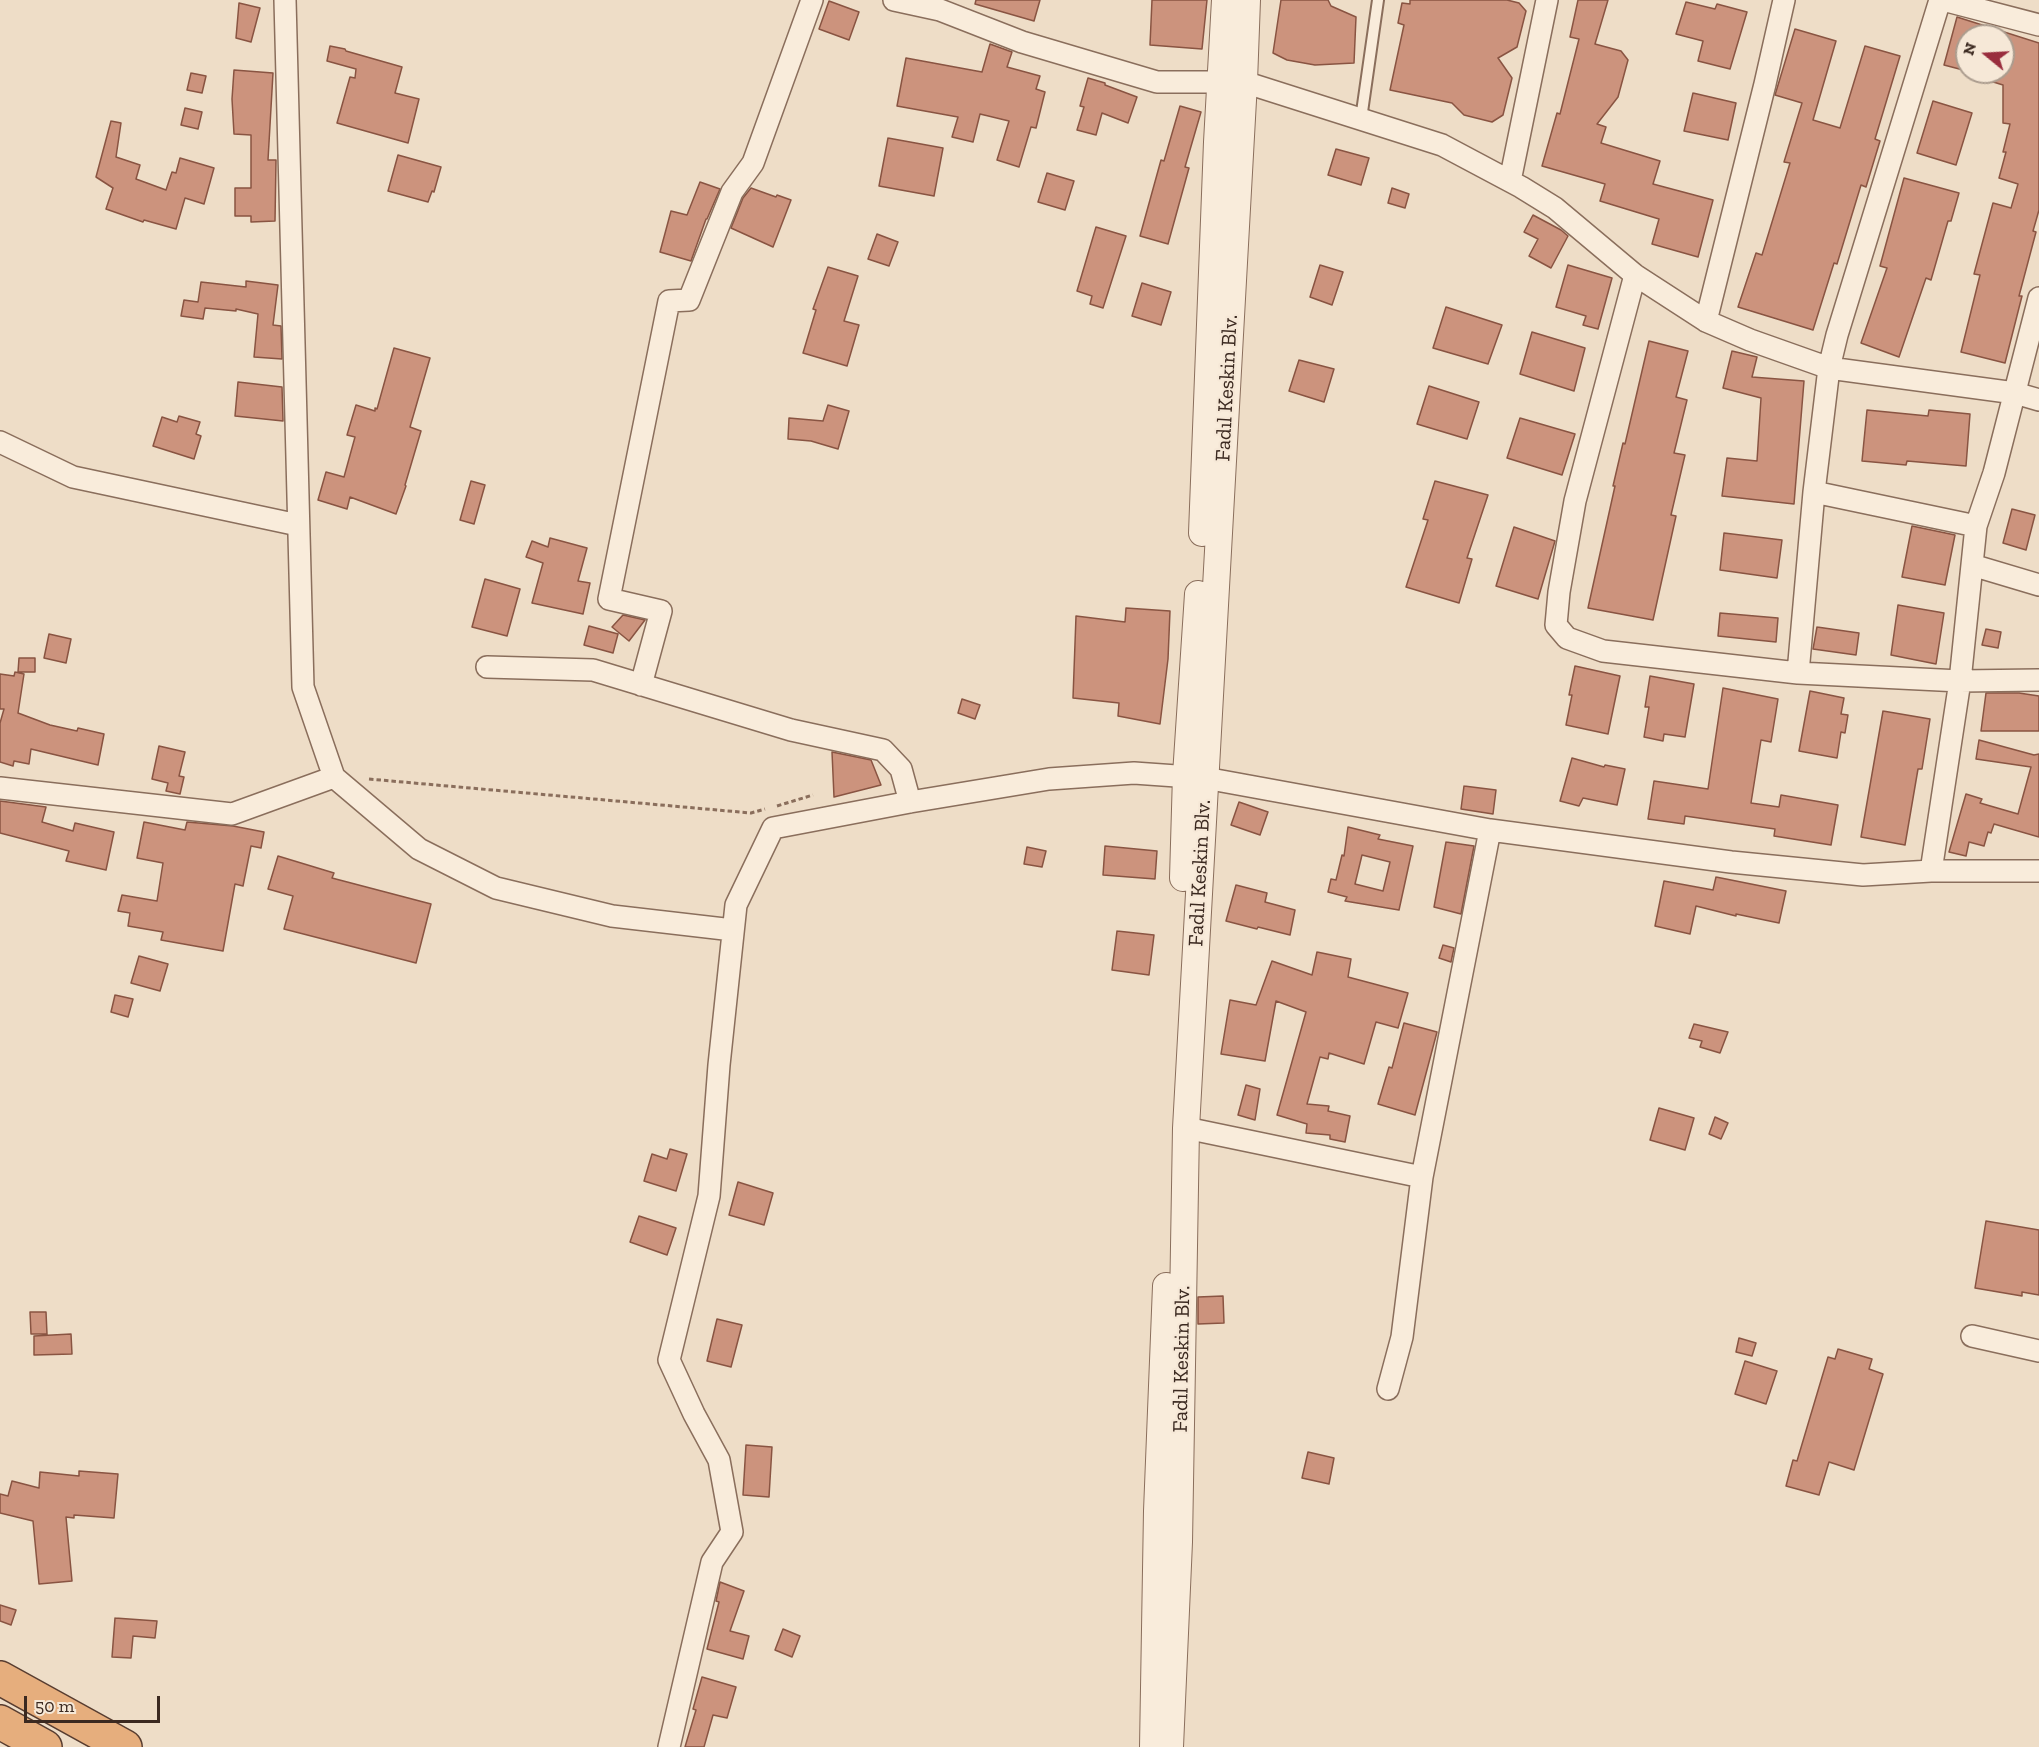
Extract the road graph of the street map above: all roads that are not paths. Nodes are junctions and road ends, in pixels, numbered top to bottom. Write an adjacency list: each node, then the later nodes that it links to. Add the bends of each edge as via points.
1 (285, 0): 23 (street)
2 (812, 0): 31 (street, via 753,163 732,192 689,300 669,301 609,599 662,610)
3 (894, 0): 10 (street)
4 (1225, 0): 12 (street, Fadıl Keskin Blv.)
5 (1247, 0): 12 (street, Fadıl Keskin Blv.)
6 (1378, 0): 13 (lane)
7 (1547, 0): 14 (street)
8 (1784, 0): 17 (street)
9 (1942, 0): 11 (street); 18 (street)
10 (941, 5): 12 (street, via 1022,42 1157,82)
11 (2039, 25)
12 (1232, 82): 13 (street); 32 (street, Fadıl Keskin Blv.)
13 (1361, 119): 14 (street, via 1442,145)
14 (1510, 182): 15 (street, via 1555,208)
15 (1635, 275): 17 (street); 28 (street, via 1575,501 1556,625 1567,638 1603,651)
16 (2039, 298): 19 (street)
17 (1706, 321): 18 (street)
18 (1829, 368): 19 (street); 22 (street)
19 (2015, 393): 20 (street); 24 (street)
20 (2039, 400)
21 (0, 441): 23 (street, via 73,477)
22 (1814, 492): 24 (street); 28 (street)
23 (298, 525): 33 (street, via 303,687)
24 (1976, 526): 25 (street)
25 (1972, 565): 26 (street); 30 (street)
26 (2039, 585)
27 (486, 667): 31 (street, via 593,670)
28 (1798, 673): 30 (street)
29 (2039, 680): 30 (street)
30 (1960, 681): 37 (street)
31 (640, 685): 35 (street, via 791,730 883,750 901,769)
32 (1195, 776): 35 (street, via 1134,773 1049,779); 36 (street); 40 (street, Fadıl Keskin Blv.); 50 (street, Fadıl Keskin Blv., via 1181,940 1157,1511)
33 (334, 777): 34 (street, via 232,814); 39 (street, via 419,849 496,888 612,916)
34 (0, 788)
35 (910, 802): 39 (street, via 773,828 736,905)
36 (1490, 830): 37 (street, via 1863,875); 41 (street)
37 (1931, 871): 38 (street)
38 (2039, 871)
39 (733, 930): 49 (street, via 709,1196 669,1360 719,1460 732,1532 712,1562)
40 (1186, 1128): 41 (street); 51 (street, Fadıl Keskin Blv., via 1179,1542)
41 (1422, 1177): 44 (street, via 1402,1337)
42 (1972, 1336): 43 (street)
43 (2039, 1351)
44 (1388, 1389)
45 (0, 1678): 48 (highway)
46 (0, 1722): 47 (highway)
47 (45, 1747)
48 (125, 1747)
49 (669, 1747)
50 (1153, 1747)
51 (1170, 1747)

